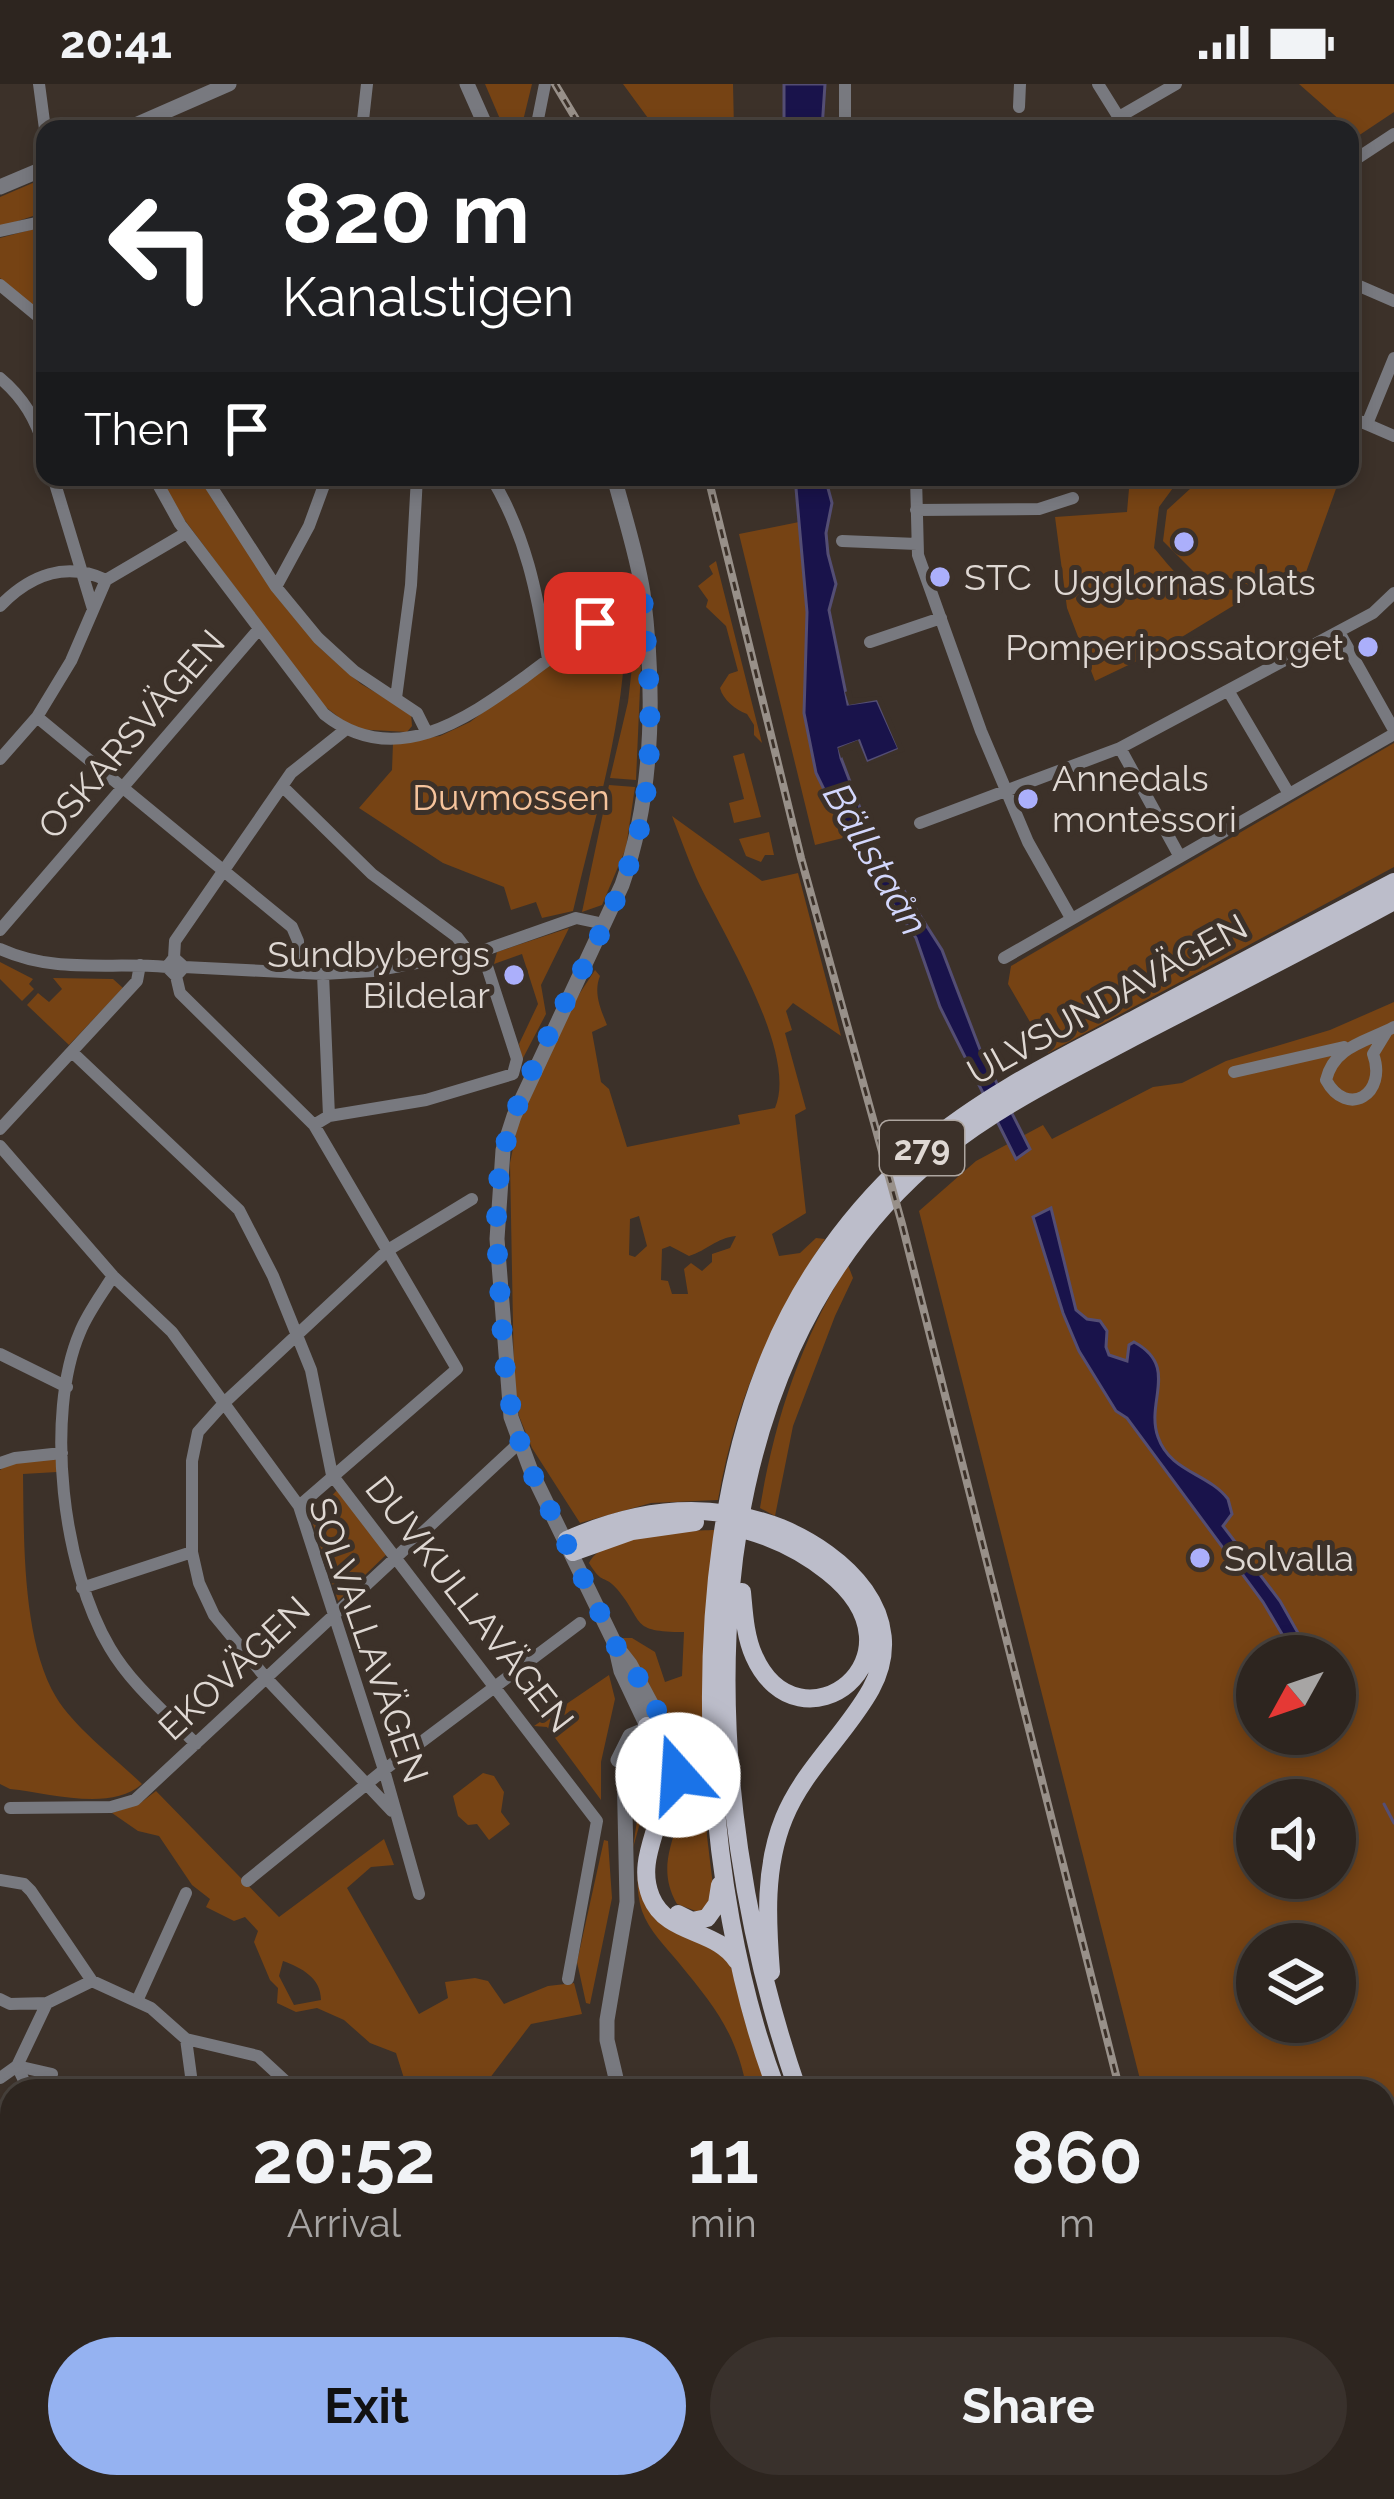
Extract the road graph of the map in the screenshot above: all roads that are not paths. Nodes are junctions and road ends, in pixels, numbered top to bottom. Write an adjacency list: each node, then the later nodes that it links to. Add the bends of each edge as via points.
1 (39, 84): 12 (street)
2 (229, 84): 10 (street)
3 (367, 84): 14 (street)
4 (467, 84): 15 (street)
5 (545, 84): 16 (street)
6 (845, 84): 17 (street)
7 (1020, 84): 11 (street)
8 (1098, 84): 18 (street)
9 (1176, 84): 19 (street)
10 (196, 90): 13 (street)
11 (1019, 107)
12 (44, 120)
13 (142, 120)
14 (363, 120)
15 (484, 120)
16 (536, 120)
17 (845, 120)
18 (1120, 120)
19 (1126, 120)
20 (1394, 134): 21 (street)
21 (1359, 157)
22 (36, 172): 23 (street)
23 (0, 187)
24 (36, 223): 25 (street)
25 (0, 231)
26 (0, 285): 29 (street)
27 (1359, 286): 28 (street)
28 (1394, 301)
29 (36, 315)
30 (1394, 358): 34 (street)
31 (0, 378): 32 (street)
32 (36, 417)
33 (1359, 421): 34 (street)
34 (1366, 424): 35 (street)
35 (1394, 436)
36 (56, 486): 49 (street)
37 (159, 486): 46 (street)
38 (210, 486): 51 (street)
39 (324, 486): 51 (street)
40 (416, 486): 62 (street)
41 (497, 486): 60 (street, via 534,575)
42 (616, 486): 52 (street)
43 (916, 486): 45 (street)
44 (1073, 498): 45 (street, via 1039,509)
45 (916, 510): 48 (street)
46 (186, 533): 50 (street); 57 (street)
47 (842, 541): 48 (street)
48 (917, 544): 56 (street)
49 (81, 568): 50 (street); 54 (street, via 23,582); 55 (street)
50 (106, 580): 55 (street)
51 (276, 586): 62 (street, via 318,638)
52 (642, 589): 60 (street, via 618,595); 79 (street, via 650,663 646,783 635,848)
53 (1394, 593): 58 (street)
54 (0, 606)
55 (94, 610): 63 (street)
56 (941, 618): 59 (street); 71 (street)
57 (259, 629): 64 (street); 70 (street, OSKARSVÄGEN)
58 (1339, 632): 61 (street); 65 (street)
59 (870, 642)
60 (548, 659): 66 (street, via 461,722)
61 (1229, 692): 67 (street); 72 (street)
62 (396, 698): 66 (street, via 417,712)
63 (38, 717): 68 (street); 70 (street)
64 (345, 730): 66 (street, via 389,738); 69 (street)
65 (1394, 732): 72 (street)
66 (427, 733)
67 (1120, 748): 71 (street); 74 (street)
68 (0, 759)
69 (282, 786): 75 (street); 82 (street, via 372,874)
70 (125, 788): 75 (street); 80 (street, OSKARSVÄGEN)
71 (1006, 790): 73 (street); 78 (street)
72 (1288, 794): 74 (street)
73 (920, 823)
74 (1180, 857): 78 (street)
75 (225, 872): 85 (street, via 175,941); 86 (street, via 292,927)
76 (1394, 882): 91 (main road, ULVSUNDAVÄGEN / 279)
77 (1394, 901): 91 (main road, ULVSUNDAVÄGEN / 279)
78 (1071, 918): 83 (street)
79 (604, 924): 82 (street, via 576,918); 104 (street, via 531,1072 503,1150 497,1239 506,1389)
80 (0, 930)
81 (0, 949): 84 (street, via 73,968)
82 (476, 952): 87 (street); 93 (street, via 491,980 513,1074)
83 (1004, 958)
84 (140, 965): 85 (street); 90 (street, via 137,982)
85 (175, 967): 86 (street); 94 (street, via 180,993)
86 (298, 973): 87 (street)
87 (323, 974): 93 (street)
88 (1390, 1029): 89 (street); 89 (street, via 1373,1054 1375,1085 1351,1100 1326,1080 1330,1064)
89 (1352, 1046): 92 (street)
90 (72, 1052): 95 (street); 100 (street, DUVKULLAVÄGEN, via 238,1210)
91 (1065, 1064): 109 (main road, ULVSUNDAVÄGEN / 279, via 976,1107 861,1208 820,1277 783,1366 742,1477)
92 (1234, 1072)
93 (328, 1117): 94 (street)
94 (314, 1125): 98 (street)
95 (0, 1130)
96 (0, 1146): 99 (street, SOLVALLAVÄGEN)
97 (472, 1199): 98 (street)
98 (388, 1250): 100 (street); 107 (street, via 457,1369)
99 (113, 1276): 102 (street, via 79,1333); 103 (street, SOLVALLAVÄGEN, via 172,1331)
100 (297, 1336): 103 (street); 107 (street, DUVKULLAVÄGEN)
101 (0, 1354): 102 (street)
102 (67, 1387): 105 (street)
103 (225, 1402): 108 (street, SOLVALLAVÄGEN); 111 (street, via 194,1441)
104 (518, 1443): 110 (street); 112 (street, EKOVÄGEN)
105 (62, 1453): 106 (street); 113 (street, via 67,1529)
106 (0, 1463)
107 (332, 1475): 108 (street); 112 (street, DUVKULLAVÄGEN)
108 (298, 1506): 114 (street, SOLVALLAVÄGEN)
109 (731, 1544): 110 (main road, via 748,1642 769,1680 800,1699 849,1685 868,1658 863,1611 836,1579 789,1546 688,1522); 124 (main road, ULVSUNDAVÄGEN / 279, via 711,1689); 136 (main road, ULVSUNDAVÄGEN / 279, via 731,1804)
110 (570, 1546): 118 (street); 136 (main road, via 642,1514 731,1515 818,1547 876,1606 883,1640 874,1684 802,1784 772,1856 768,1930)
111 (192, 1552): 113 (street); 116 (street, via 214,1615)
112 (396, 1556): 114 (street, EKOVÄGEN); 117 (street, DUVKULLAVÄGEN)
113 (82, 1588): 119 (street, via 126,1670)
114 (333, 1616): 116 (street, EKOVÄGEN); 120 (street, SOLVALLAVÄGEN)
115 (580, 1623): 117 (street)
116 (266, 1678): 119 (street, EKOVÄGEN); 121 (street)
117 (496, 1686): 120 (street); 130 (street, DUVKULLAVÄGEN, via 597,1821)
118 (655, 1731): 124 (main road, via 676,1760 678,1789 659,1859 661,1893 683,1917 700,1922 717,1904); 129 (main road, via 666,1783 647,1865 652,1900 674,1924 724,1946); 143 (street, via 630,1736 616,1767 627,1902 607,2020)
119 (196, 1744): 122 (street, EKOVÄGEN, via 126,1804)
120 (384, 1770): 121 (street); 123 (street, SOLVALLAVÄGEN)
121 (369, 1785): 123 (street); 126 (street)
122 (10, 1808)
123 (398, 1816): 128 (street, SOLVALLAVÄGEN)
124 (723, 1862): 129 (main road, ULVSUNDAVÄGEN / 279)
125 (0, 1880): 131 (street, via 32,1891)
126 (247, 1881)
127 (186, 1893): 133 (street)
128 (419, 1894)
129 (742, 1969): 144 (main road, ULVSUNDAVÄGEN / 279)
130 (568, 1979)
131 (92, 1981): 133 (street); 134 (street)
132 (0, 1999): 134 (street)
133 (136, 2001): 135 (street)
134 (47, 2003): 137 (street)
135 (186, 2039): 141 (street); 142 (street, via 258,2056)
136 (781, 2042): 145 (main road, ULVSUNDAVÄGEN / 279)
137 (16, 2066): 138 (street); 139 (street); 140 (street)
138 (52, 2074)
139 (0, 2078)
140 (23, 2079)
141 (190, 2079)
142 (283, 2079)
143 (616, 2079)
144 (774, 2079)
145 (794, 2079)

